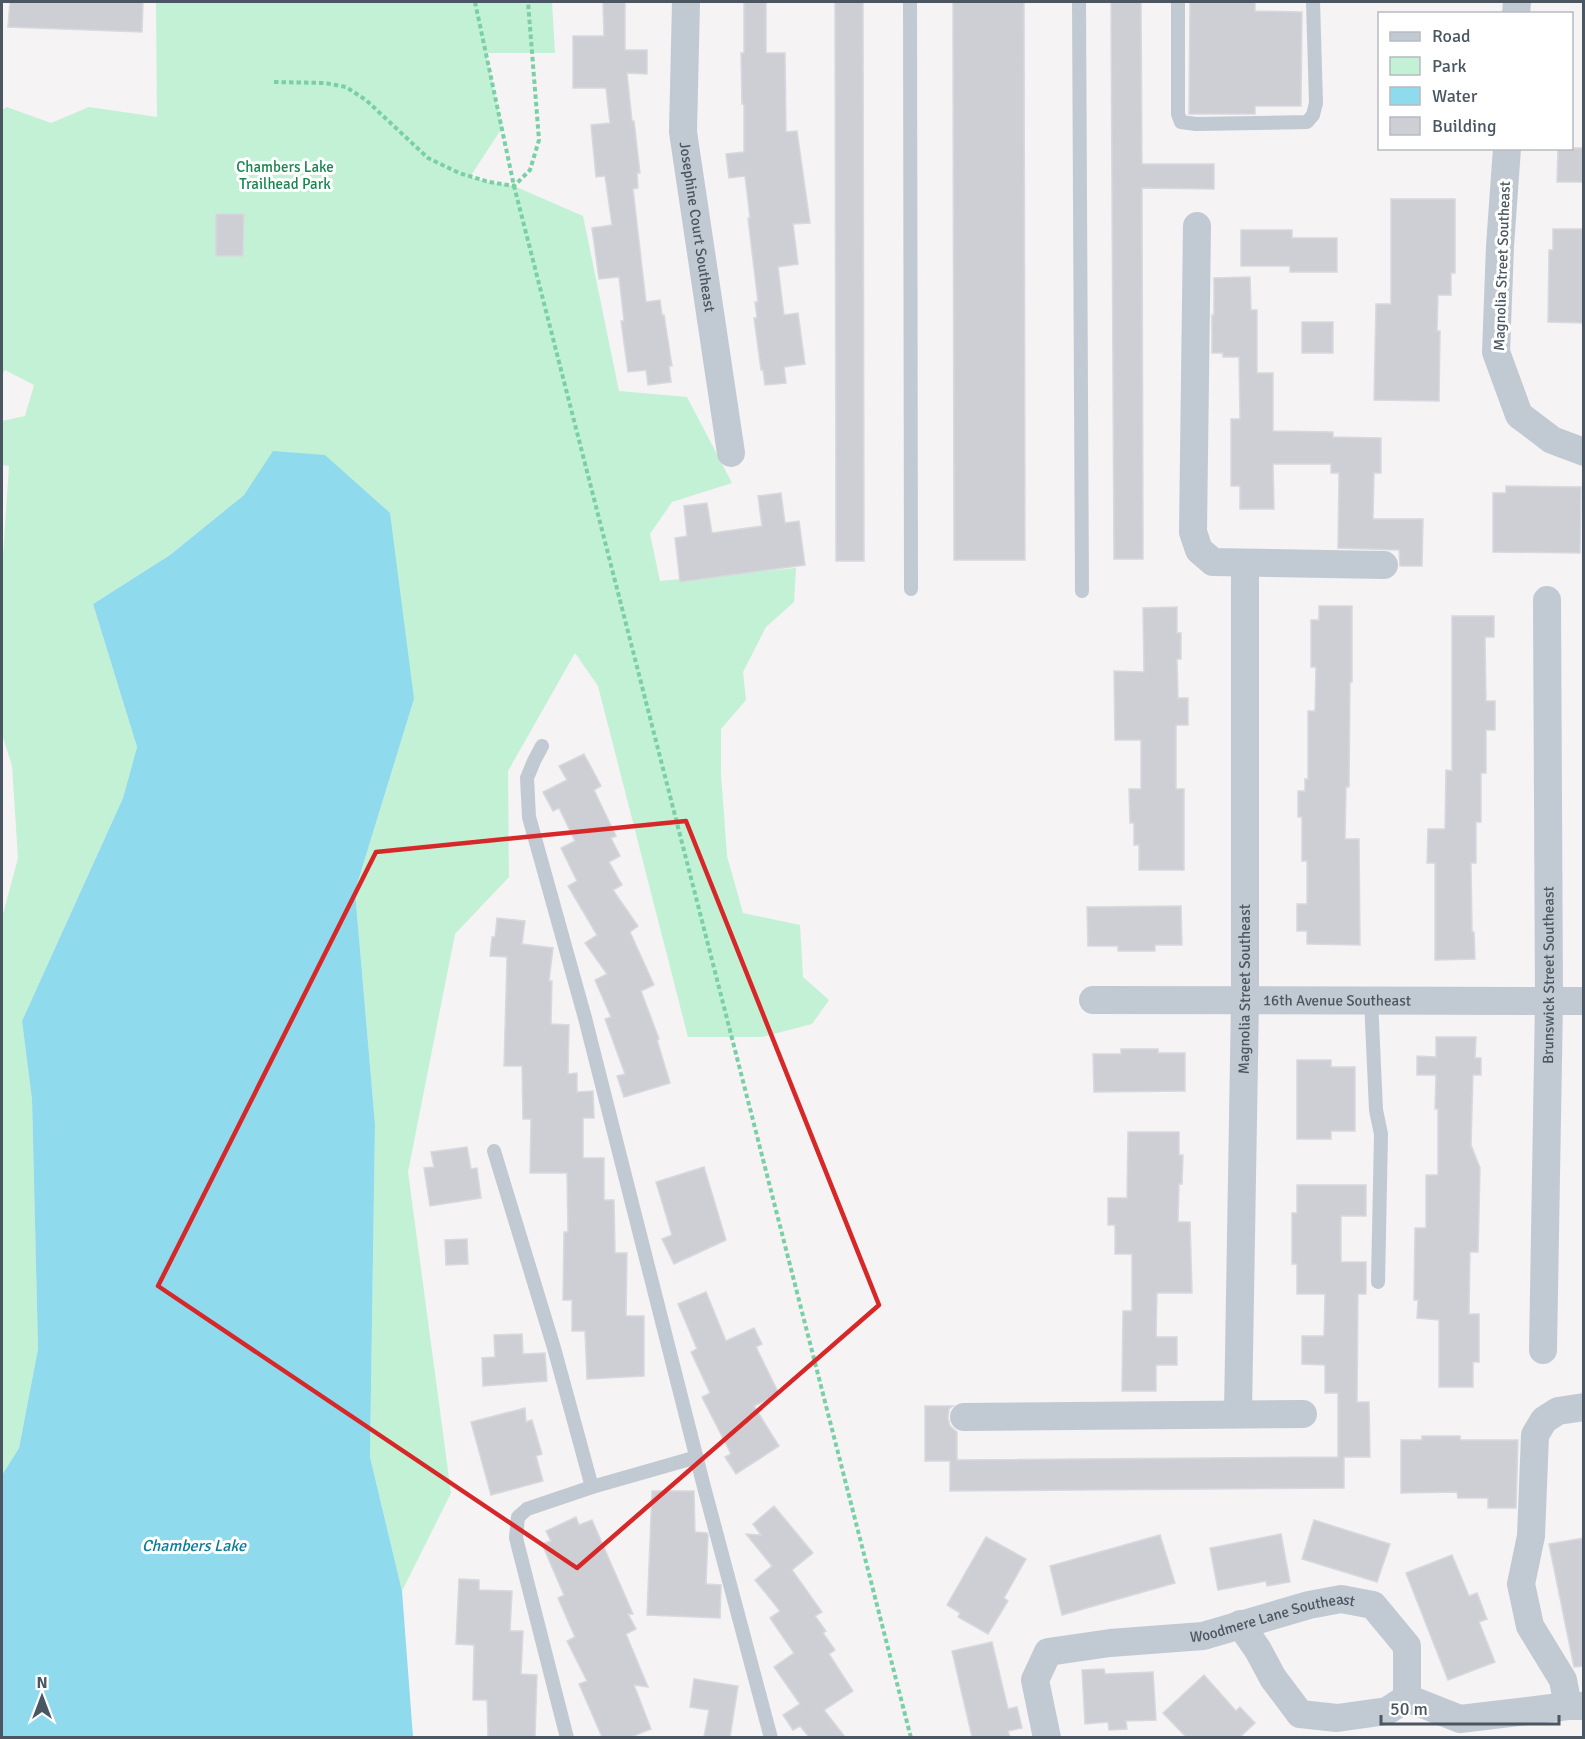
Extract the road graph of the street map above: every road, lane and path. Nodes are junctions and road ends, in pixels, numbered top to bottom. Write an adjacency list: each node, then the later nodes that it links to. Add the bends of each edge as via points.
1 (475, 2): 10 (path)
2 (528, 2): 10 (path, via 539,140 530,170)
3 (686, 2): 13 (street, Josephine Court Southeast, via 683,132)
4 (910, 2): 16 (lane)
5 (1079, 2): 17 (lane)
6 (1178, 2): 7 (lane, via 1178,114 1181,122 1196,124 1307,122 1316,103)
7 (1312, 2)
8 (274, 82): 10 (path, via 346,87 366,100 428,158 459,173)
9 (1507, 150): 12 (street, Magnolia Street Southeast, via 1496,352 1519,415 1552,440)
10 (514, 186): 39 (path)
11 (1197, 226): 14 (street, via 1193,532 1199,550 1213,562)
12 (1584, 452)
13 (731, 453)
14 (1245, 564): 15 (street); 21 (street, Magnolia Street Southeast)
15 (1384, 565)
16 (911, 589)
17 (1082, 591)
18 (1547, 600): 23 (street, Brunswick Street Southeast)
19 (542, 746): 32 (lane, via 527,778 530,817)
20 (1093, 999): 21 (street, 16th Avenue Southeast)
21 (1245, 1000): 22 (street, 16th Avenue Southeast); 29 (street, Magnolia Street Southeast)
22 (1371, 1000): 23 (street, 16th Avenue Southeast); 26 (lane, via 1376,1110 1381,1134)
23 (1549, 1001): 24 (street, 16th Avenue Southeast); 27 (street, Brunswick Street Southeast)
24 (1584, 1001)
25 (494, 1151): 33 (lane)
26 (1378, 1282)
27 (1544, 1350)
28 (1584, 1407): 36 (street, via 1557,1411 1544,1420 1534,1435 1531,1536 1521,1584 1530,1626)
29 (1238, 1413): 30 (street); 31 (street)
30 (1303, 1414)
31 (964, 1417)
32 (697, 1457): 33 (lane); 38 (lane)
33 (592, 1487): 37 (lane, via 527,1509 518,1517 516,1538)
34 (1240, 1624): 35 (street, via 1300,1714 1337,1718 1387,1711); 35 (street, Woodmere Lane Southeast, via 1341,1599 1373,1605 1407,1646); 40 (street, Woodmere Lane Southeast, via 1203,1636 1110,1642 1048,1652 1035,1680)
35 (1407, 1698): 36 (street, via 1460,1719)
36 (1576, 1706)
37 (567, 1737)
38 (771, 1737)
39 (911, 1737)
40 (1047, 1737)

